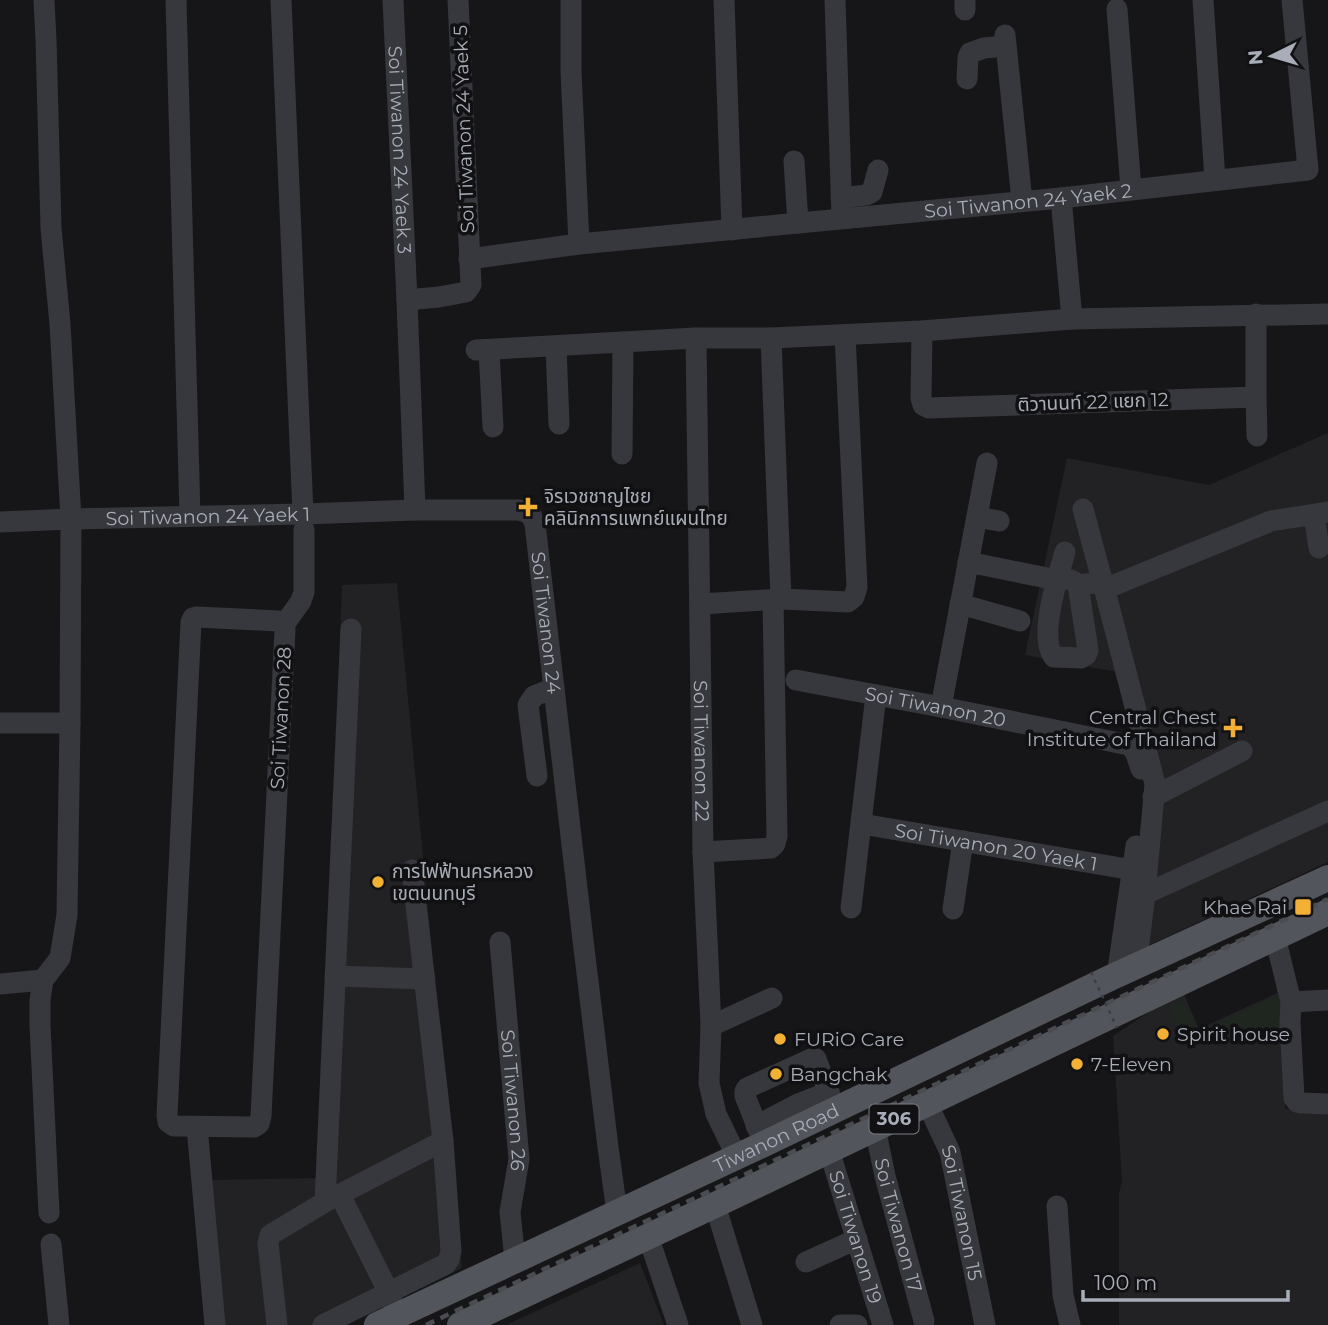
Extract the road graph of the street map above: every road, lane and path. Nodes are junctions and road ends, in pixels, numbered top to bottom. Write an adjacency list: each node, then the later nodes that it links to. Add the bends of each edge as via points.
1 (44, 0): 46 (street, via 51,228)
2 (176, 0): 44 (street)
3 (281, 0): 49 (street)
4 (393, 0): 25 (street, Soi Tiwanon 24 Yaek 3)
5 (458, 0): 24 (street, Soi Tiwanon 24 Yaek 5)
6 (570, 0): 23 (street)
7 (724, 0): 22 (street)
8 (835, 0): 20 (street)
9 (1203, 0): 16 (street)
10 (1292, 0): 14 (street, Soi Tiwanon 24 Yaek 2)
11 (1117, 9): 17 (street)
12 (967, 79): 19 (street, via 971,52 1006,40)
13 (793, 161): 21 (street)
14 (1318, 169): 16 (street, Soi Tiwanon 24 Yaek 2)
15 (878, 170): 20 (street, via 872,192)
16 (1215, 180): 17 (street, Soi Tiwanon 24 Yaek 2)
17 (1131, 190): 18 (street, Soi Tiwanon 24 Yaek 2)
18 (1061, 198): 19 (street, Soi Tiwanon 24 Yaek 2); 28 (street)
19 (1022, 201): 20 (street, Soi Tiwanon 24 Yaek 2)
20 (841, 208): 21 (street, Soi Tiwanon 24 Yaek 2)
21 (798, 223): 22 (street, Soi Tiwanon 24 Yaek 2)
22 (732, 230): 23 (street, Soi Tiwanon 24 Yaek 2)
23 (579, 244): 24 (street)
24 (469, 258): 25 (street, via 471,281 466,292)
25 (407, 300): 42 (street)
26 (1256, 314): 27 (street); 28 (street); 35 (street)
27 (1328, 314)
28 (1072, 319): 29 (street)
29 (922, 331): 30 (street); 35 (street, ติวานนท์ 22 แยก 12, via 921,398 929,408)
30 (845, 335): 32 (street); 56 (street, via 857,587 848,602)
31 (696, 338): 32 (street); 33 (street); 57 (street, Soi Tiwanon 22)
32 (771, 338): 56 (street)
33 (623, 342): 34 (street); 39 (street)
34 (556, 346): 36 (street); 37 (street, via 482,350)
35 (1256, 397): 38 (street)
36 (559, 424)
37 (493, 427)
38 (1257, 436)
39 (622, 454)
40 (987, 463): 45 (street)
41 (1083, 509): 55 (street)
42 (415, 510): 49 (street, Soi Tiwanon 24 Yaek 1); 63 (street, Soi Tiwanon 24, via 530,513)
43 (1321, 514): 50 (street); 55 (street, via 1271,521)
44 (190, 516): 46 (street, Soi Tiwanon 24 Yaek 1); 49 (street, Soi Tiwanon 24 Yaek 1)
45 (977, 517): 47 (street); 52 (street)
46 (71, 519): 48 (street, Soi Tiwanon 24 Yaek 1); 67 (street)
47 (999, 521)
48 (0, 522)
49 (304, 522): 60 (street, via 304,592)
50 (1318, 548)
51 (1065, 552): 53 (street)
52 (968, 562): 53 (street); 58 (street)
53 (1057, 580): 54 (street, via 1068,578); 54 (street, via 1049,620 1048,647 1054,657 1086,656)
54 (1079, 585): 55 (street)
55 (1103, 587): 70 (street, via 1155,784)
56 (777, 600): 57 (street); 74 (street, via 775,844 771,848)
57 (701, 604): 74 (street, Soi Tiwanon 22)
58 (960, 604): 59 (street); 65 (street)
59 (1020, 621)
60 (284, 625): 100 (street, Soi Tiwanon 28, via 261,1116 254,1127); 100 (street, Soi Tiwanon 28, via 279,621 197,617 191,622 167,1115 174,1126)
61 (351, 629): 86 (street)
62 (796, 680): 64 (street, Soi Tiwanon 20)
63 (554, 688): 69 (street, via 534,696 528,705); 109 (street, Soi Tiwanon 24)
64 (876, 695): 65 (street, Soi Tiwanon 20); 72 (street)
65 (941, 707): 76 (street, Soi Tiwanon 20, via 1129,745 1135,751 1144,785)
66 (0, 723): 67 (street)
67 (70, 723): 88 (street, via 67,915 60,958)
68 (1242, 751): 70 (street)
69 (537, 776)
70 (1153, 797): 78 (street)
71 (1328, 811): 78 (street)
72 (862, 824): 73 (street, Soi Tiwanon 20 Yaek 1); 79 (street)
73 (963, 841): 76 (street, Soi Tiwanon 20 Yaek 1); 80 (street)
74 (703, 852): 93 (street, Soi Tiwanon 22)
75 (412, 870): 87 (street)
76 (1133, 870): 85 (street, Soi Tiwanon 20)
77 (1328, 878): 85 (main road, Tiwanon Road / 306)
78 (1145, 894): 85 (street)
79 (851, 908)
80 (953, 909)
81 (1328, 912): 82 (main road, Tiwanon Road / 306)
82 (1275, 937): 92 (street); 97 (main road, Tiwanon Road / 306)
83 (500, 942): 114 (street, Soi Tiwanon 26, via 519,1159 509,1212)
84 (1091, 972): 94 (path, bridge)
85 (1127, 972): 96 (main road, Tiwanon Road / 306)
86 (335, 976): 87 (street); 106 (street)
87 (425, 979): 103 (street)
88 (43, 981): 89 (street); 110 (street, via 40,1026)
89 (0, 984)
90 (1327, 995): 92 (street)
91 (772, 998): 93 (street)
92 (1291, 1002): 98 (street, via 1294,1098 1301,1104)
93 (711, 1026): 105 (street, Soi Tiwanon 22, via 709,1083 716,1114)
94 (1117, 1028)
95 (776, 1076): 96 (street, via 814,1058); 99 (street); 102 (street, via 745,1091)
96 (832, 1100): 99 (street); 102 (main road, Tiwanon Road / 306)
97 (928, 1103): 101 (main road, Tiwanon Road / 306); 128 (street, Soi Tiwanon 15, via 950,1152)
98 (1328, 1104)
99 (789, 1109): 102 (street)
100 (197, 1127): 119 (street)
101 (874, 1128): 104 (main road, Tiwanon Road / 306); 117 (street, Soi Tiwanon 17)
102 (760, 1135): 105 (main road, Tiwanon Road / 306)
103 (443, 1141): 106 (street); 116 (street, via 449,1259)
104 (829, 1150): 107 (main road, Tiwanon Road / 306); 112 (street, Soi Tiwanon 19)
105 (737, 1157): 109 (main road, Tiwanon Road / 306)
106 (332, 1199): 116 (street); 120 (street, via 270,1235)
107 (715, 1205): 111 (main road, Tiwanon Road / 306); 124 (street)
108 (1058, 1206): 129 (street, via 1063,1295)
109 (617, 1212): 114 (main road, Tiwanon Road / 306)
110 (49, 1213)
111 (648, 1236): 122 (main road, Tiwanon Road / 306); 123 (street)
112 (857, 1239): 115 (street); 127 (street, Soi Tiwanon 19)
113 (51, 1244): 118 (street)
114 (516, 1260): 116 (main road, Tiwanon Road / 306)
115 (806, 1262)
116 (387, 1316): 121 (street)
117 (924, 1321)
118 (59, 1325)
119 (215, 1325)
120 (277, 1325)
121 (323, 1325)
122 (460, 1325)
123 (678, 1325)
124 (752, 1325)
125 (840, 1325): 126 (street, Soi Tiwanon 19)
126 (857, 1325)
127 (883, 1325)
128 (985, 1325)
129 (1070, 1325)

